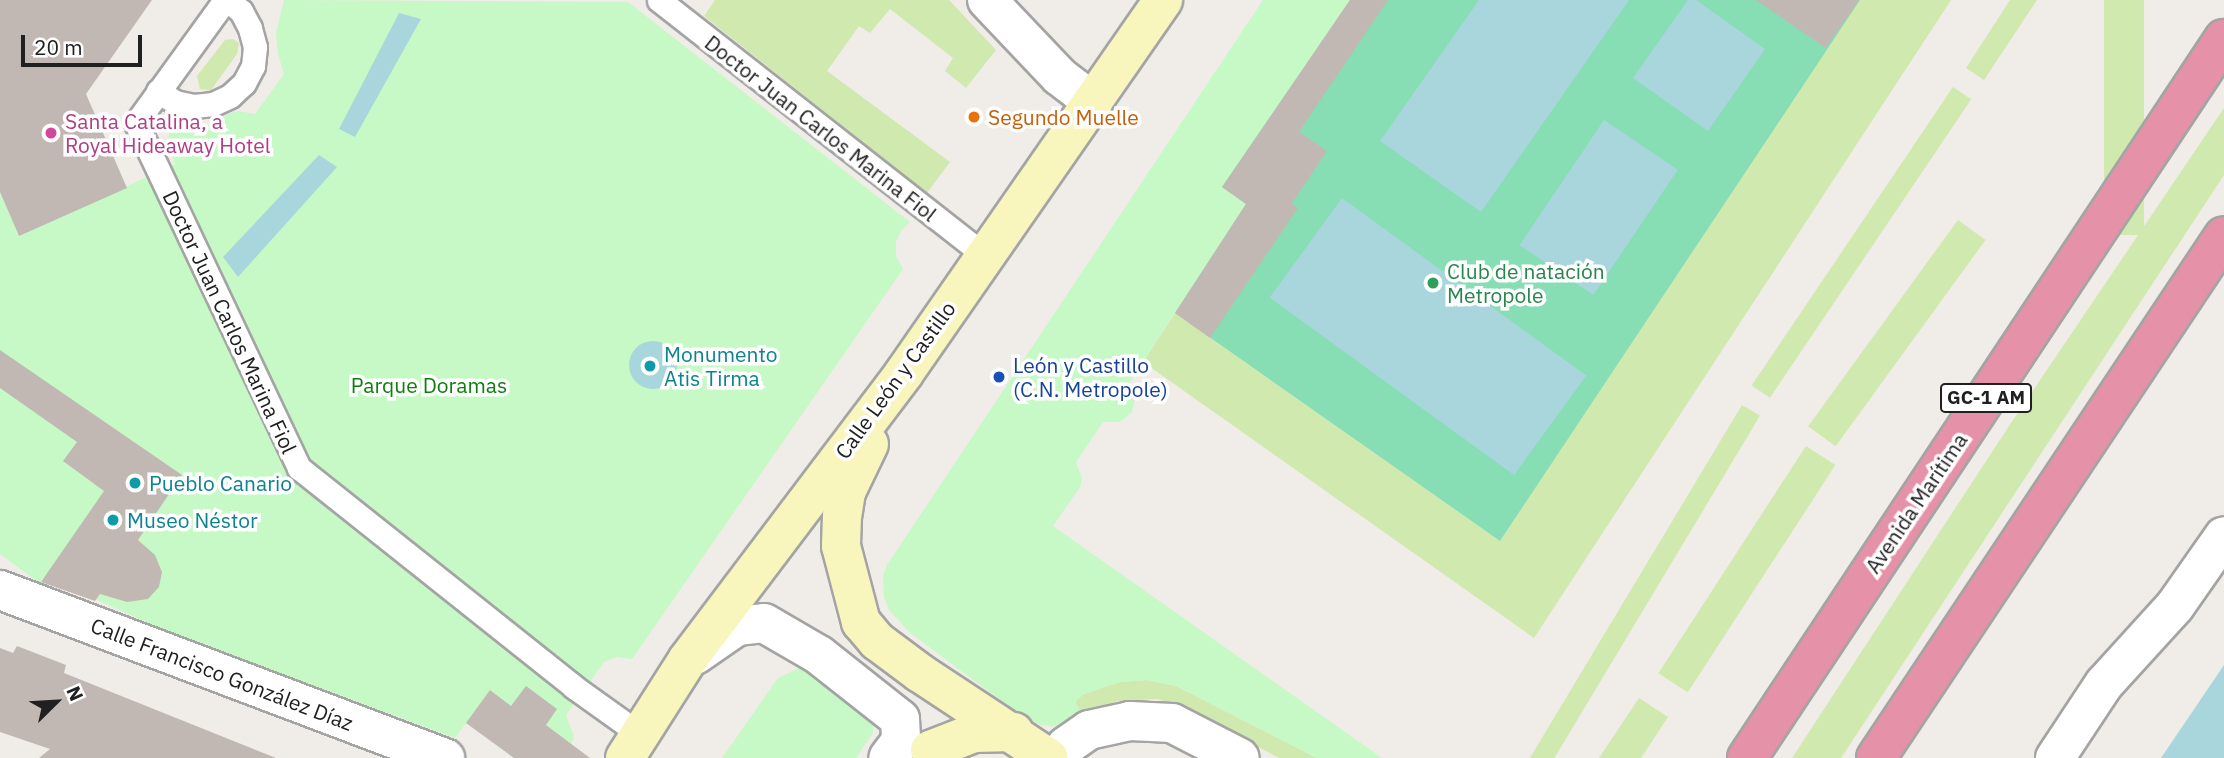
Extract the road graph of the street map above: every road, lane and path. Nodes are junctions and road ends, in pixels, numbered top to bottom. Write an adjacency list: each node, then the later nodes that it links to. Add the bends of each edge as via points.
1 (226, 0): 6 (lane, Doctor Juan Carlos Marina Fiol); 6 (lane, Doctor Juan Carlos Marina Fiol, via 246,19 254,47 253,66 244,83 213,104 194,106 175,102)
2 (659, 0): 9 (lane, Doctor Juan Carlos Marina Fiol)
3 (987, 0): 7 (street, via 1059,76)
4 (1163, 0): 7 (street, Calle León y Castillo)
5 (2224, 39): 23 (highway, Avenida Marítima / GC-1 AM)
6 (158, 91): 16 (lane, Doctor Juan Carlos Marina Fiol, via 136,123 299,468 574,687)
7 (1093, 102): 9 (street, Calle León y Castillo)
8 (2224, 236): 24 (highway)
9 (984, 254): 10 (street, Calle León y Castillo)
10 (904, 373): 13 (street, Calle León y Castillo); 14 (street, via 846,492 841,546 861,622 877,641)
11 (2224, 536): 25 (street, via 2175,606 2104,684)
12 (0, 590): 18 (street, Calle Francisco González Díaz)
13 (688, 659): 16 (street, Calle León y Castillo); 19 (street, via 737,626 764,623 819,655 900,719 901,741)
14 (935, 684): 15 (street); 17 (street, via 943,717)
15 (1014, 732): 17 (street, via 974,733); 20 (street)
16 (633, 746)
17 (927, 754)
18 (445, 758)
19 (888, 758)
20 (1049, 758)
21 (1058, 758): 22 (street, via 1088,730 1130,721 1171,723)
22 (1240, 758)
23 (1747, 758)
24 (1876, 758)
25 (2055, 758)

